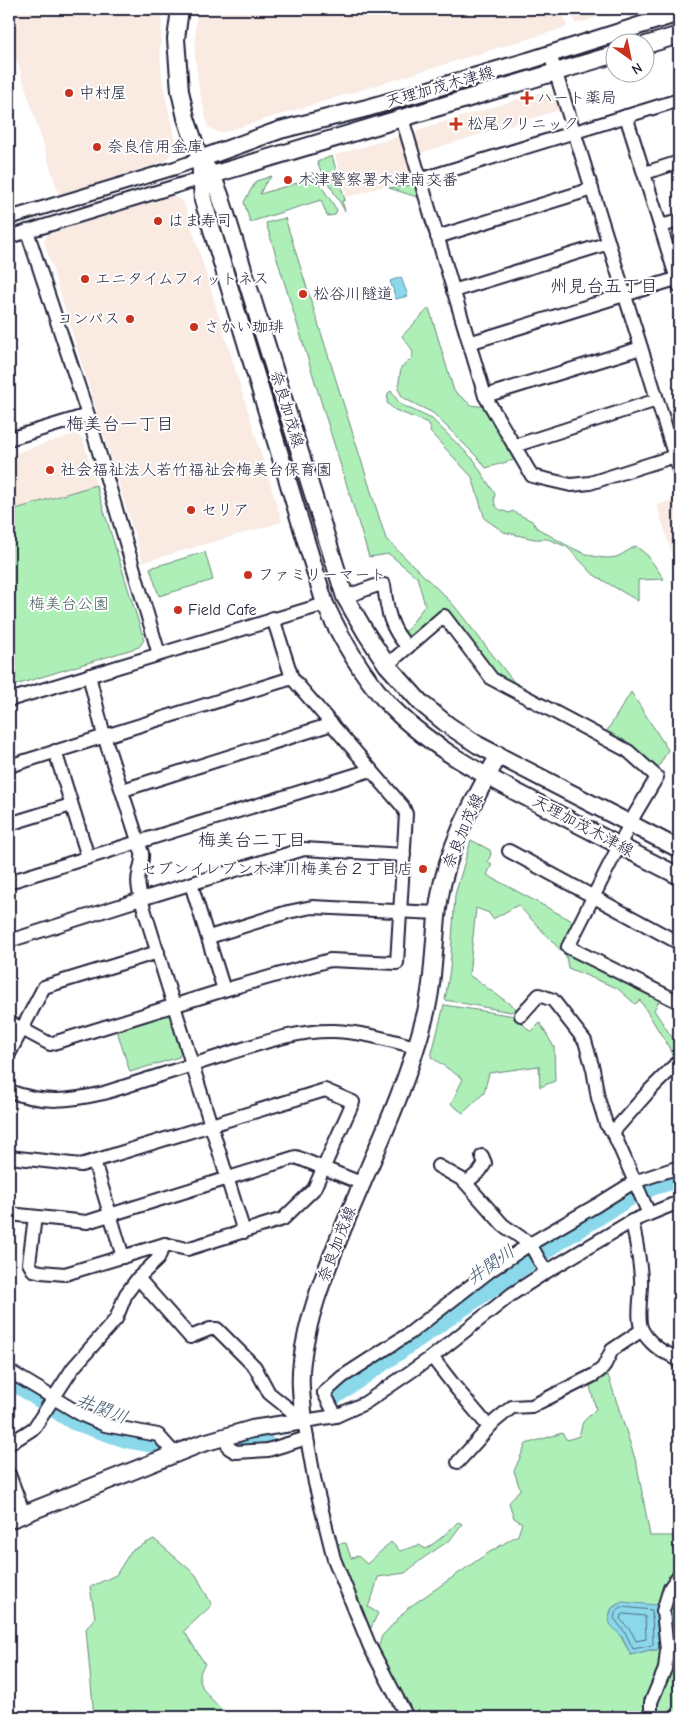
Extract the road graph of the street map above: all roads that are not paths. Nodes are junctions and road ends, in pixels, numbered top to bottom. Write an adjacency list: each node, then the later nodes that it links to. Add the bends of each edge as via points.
1 (180, 9): 12 (main road, 奈良加茂線, via 176,39 180,91)
2 (679, 13): 5 (main road, 天理加茂木津線)
3 (679, 35): 4 (main road)
4 (656, 42)
5 (550, 54): 7 (street); 12 (main road, 天理加茂木津線, via 280,130)
6 (606, 57): 7 (main road, 天理加茂木津線)
7 (556, 72): 10 (main road, 天理加茂木津線); 11 (street)
8 (679, 100): 9 (street)
9 (626, 116): 11 (street); 14 (street)
10 (402, 118): 15 (main road, 天理加茂木津線); 16 (street)
11 (575, 133): 16 (street); 17 (street)
12 (200, 159): 15 (main road, 奈良加茂線); 18 (street)
13 (679, 162): 14 (street)
14 (645, 172): 20 (street)
15 (207, 177): 21 (street); 37 (main road, 奈良加茂線, via 220,195); 38 (main road, 奈良加茂線, via 203,200)
16 (419, 180): 23 (street)
17 (592, 189): 23 (street); 24 (street)
18 (9, 218)
19 (679, 221): 20 (street)
20 (661, 226): 25 (street)
21 (27, 231): 22 (street); 32 (street)
22 (9, 236)
23 (437, 237): 26 (street)
24 (609, 243): 26 (street); 27 (street)
25 (679, 281): 27 (street)
26 (453, 290): 28 (street)
27 (624, 295): 28 (street); 29 (street)
28 (469, 343): 30 (street)
29 (641, 348): 30 (street); 31 (street)
30 (485, 396): 34 (street)
31 (657, 400): 34 (street); 35 (street)
32 (88, 415): 33 (street); 41 (street)
33 (9, 439)
34 (514, 446): 35 (street, via 532,476 572,485 590,483)
35 (675, 456): 36 (street)
36 (679, 470)
37 (345, 597): 40 (street, via 384,585 386,606 397,636); 42 (main road, 奈良加茂線)
38 (325, 604): 39 (street); 52 (main road, 奈良加茂線, via 354,660 386,701 430,739)
39 (273, 618): 41 (street); 44 (street)
40 (408, 647): 42 (street); 56 (street, via 444,616 492,679 628,752 656,777)
41 (159, 654): 43 (street)
42 (387, 665): 49 (main road, 奈良加茂線, via 434,714 462,735)
43 (88, 675): 45 (street); 47 (street)
44 (292, 678): 46 (street); 47 (street)
45 (9, 700)
46 (332, 724): 51 (street); 53 (street)
47 (104, 736): 48 (street); 53 (street)
48 (55, 751): 50 (street); 54 (street)
49 (499, 755): 52 (main road, 奈良加茂線); 56 (main road, 天理加茂木津線)
50 (9, 766)
51 (371, 770): 57 (street); 61 (street, via 406,814)
52 (487, 776): 58 (main road, 天理加茂木津線); 69 (main road, 奈良加茂線, via 456,839)
53 (123, 790): 57 (street)
54 (71, 805): 55 (street); 62 (street)
55 (9, 824)
56 (630, 824): 58 (street); 59 (main road, 天理加茂木津線)
57 (138, 842): 62 (street); 67 (street, via 142,857 138,880)
58 (620, 846): 63 (main road, 天理加茂木津線); 66 (street)
59 (679, 849)
60 (509, 851): 66 (street)
61 (404, 854): 65 (street, via 304,849); 68 (street)
62 (88, 857): 64 (street)
63 (679, 876)
64 (9, 882)
65 (192, 884): 67 (street); 70 (street)
66 (594, 897): 72 (street); 75 (street, via 568,947)
67 (142, 899): 71 (street); 73 (street)
68 (400, 910): 69 (street); 70 (street, via 312,907); 74 (street, via 397,963 330,960)
69 (437, 913): 80 (main road, 奈良加茂線, via 431,990)
70 (209, 937): 74 (street)
71 (9, 941)
72 (679, 943)
73 (158, 952): 76 (street); 79 (street, via 44,988)
74 (224, 990): 76 (street)
75 (679, 1002)
76 (174, 1006): 79 (street, via 50,1044); 83 (street)
77 (521, 1015): 86 (street, via 539,995 553,1000 585,1041 606,1124)
78 (9, 1022): 79 (street)
79 (22, 1029): 81 (street)
80 (416, 1047): 83 (street, via 364,1034 317,1031 286,1036); 96 (main road, 奈良加茂線, via 408,1074)
81 (9, 1054)
82 (679, 1061): 86 (street)
83 (193, 1065): 84 (street, via 75,1099 43,1100); 85 (street)
84 (9, 1091)
85 (211, 1124): 89 (street); 92 (street, via 325,1090 352,1102); 93 (street)
86 (613, 1132): 94 (street)
87 (482, 1156): 95 (street, via 485,1163)
88 (9, 1158): 89 (street, via 81,1165)
89 (94, 1161): 100 (street)
90 (438, 1166): 95 (street)
91 (679, 1167): 94 (street)
92 (322, 1168): 93 (street, via 296,1157); 96 (street); 103 (street, via 314,1189 283,1219)
93 (228, 1178): 100 (street); 103 (street)
94 (634, 1182): 98 (street); 105 (street)
95 (466, 1183): 105 (street, via 503,1225)
96 (361, 1184): 115 (main road, 奈良加茂線, via 323,1278 306,1336 301,1392)
97 (679, 1202): 98 (street)
98 (647, 1210): 102 (street)
99 (9, 1214): 101 (street)
100 (111, 1214): 101 (street, via 87,1222); 106 (street)
101 (35, 1217): 106 (street, via 29,1263 33,1270 65,1274)
102 (632, 1222): 107 (street); 109 (street, via 641,1280)
103 (244, 1232): 104 (street, via 187,1249)
104 (165, 1244): 106 (street); 108 (street, via 157,1260)
105 (530, 1244): 107 (street); 114 (street, via 329,1388 324,1393)
106 (123, 1257)
107 (544, 1267): 110 (street)
108 (138, 1278): 113 (street, via 126,1294 116,1319 73,1368); 115 (street, via 190,1337 217,1329 255,1367 269,1392)
109 (642, 1330): 111 (street, via 652,1343); 116 (street, via 612,1350 594,1375 532,1406 512,1407)
110 (432, 1357): 114 (street, via 365,1403); 116 (street)
111 (679, 1363)
112 (9, 1371): 113 (street)
113 (50, 1404): 119 (street, via 34,1428); 120 (street, via 105,1426 158,1435)
114 (336, 1416): 115 (street)
115 (304, 1421): 117 (main road); 118 (street)
116 (489, 1427): 121 (street)
117 (224, 1436): 118 (street, via 236,1452 268,1450); 120 (main road)
118 (307, 1438): 126 (street, via 334,1558 370,1647)
119 (9, 1444)
120 (174, 1453): 123 (main road)
121 (458, 1462)
122 (9, 1474): 123 (street)
123 (24, 1514): 124 (main road)
124 (9, 1520)
125 (679, 1575): 127 (street, via 670,1588 664,1611 665,1669 651,1702)
126 (407, 1717)
127 (651, 1717)

